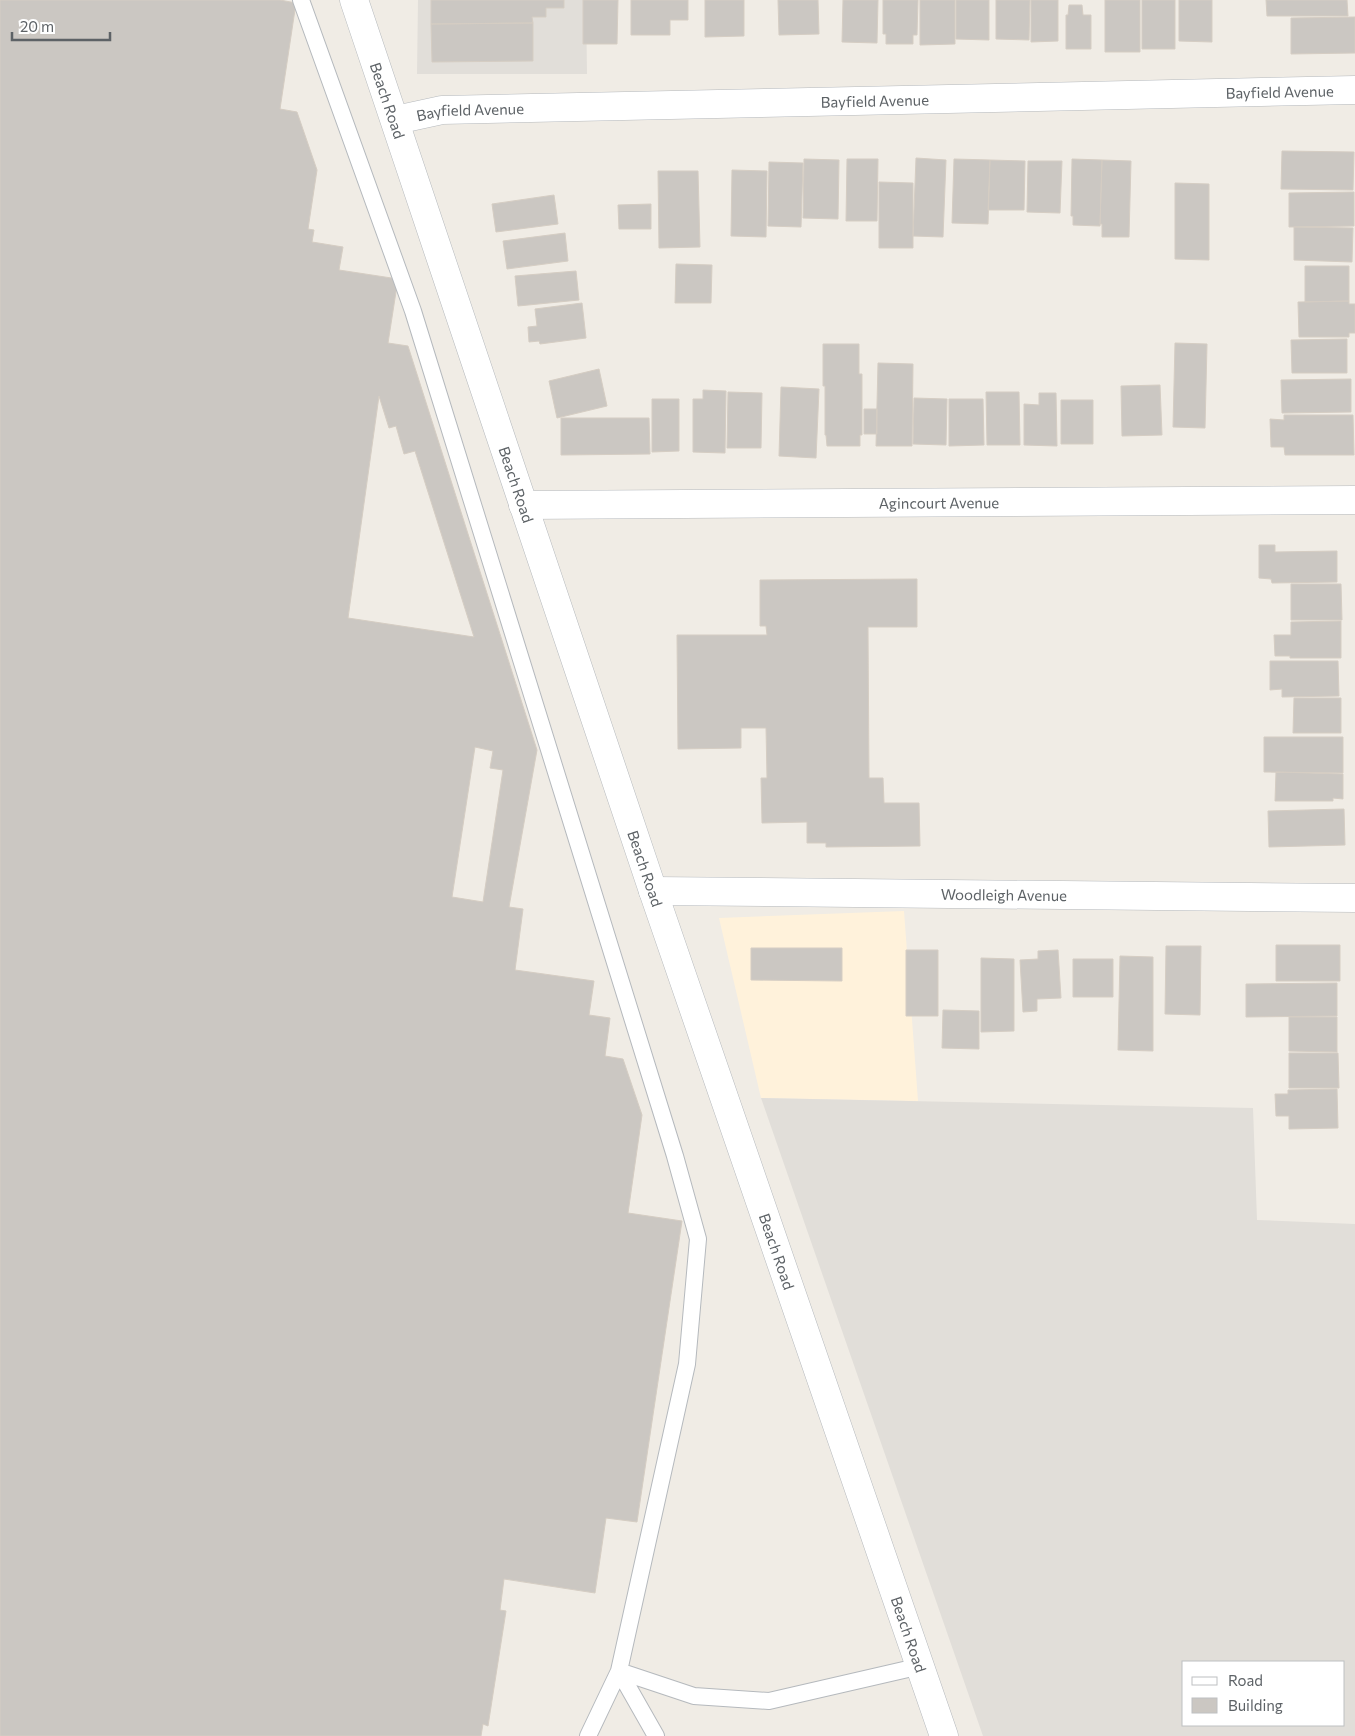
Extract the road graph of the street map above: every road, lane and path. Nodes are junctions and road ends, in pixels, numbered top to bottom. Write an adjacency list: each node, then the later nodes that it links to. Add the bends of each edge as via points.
1 (302, 0): 10 (lane, via 413,311 698,1239 686,1364)
2 (360, 5): 4 (street, Beach Road)
3 (1355, 90): 4 (street, Bayfield Avenue, via 442,110)
4 (396, 120): 6 (street, Beach Road)
5 (1355, 500): 6 (street, Agincourt Avenue)
6 (523, 505): 7 (street, Beach Road)
7 (653, 890): 8 (street, Woodleigh Avenue); 9 (street, Beach Road)
8 (1355, 898)
9 (921, 1666): 10 (lane, via 769,1702 694,1696); 13 (street, Beach Road)
10 (619, 1671): 11 (lane); 12 (lane)
11 (588, 1736)
12 (656, 1736)
13 (944, 1736)

